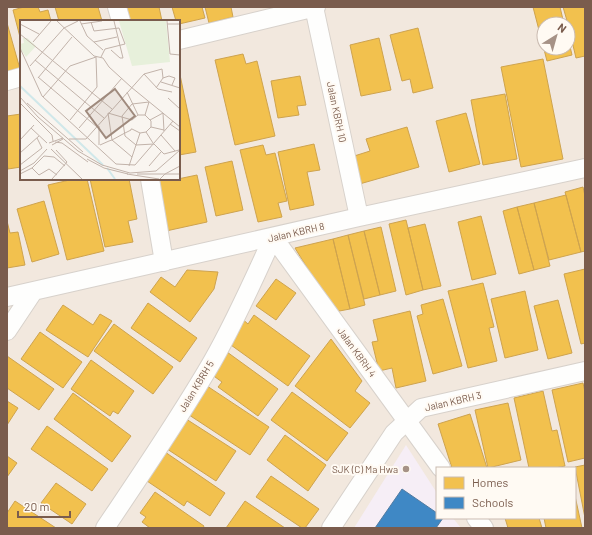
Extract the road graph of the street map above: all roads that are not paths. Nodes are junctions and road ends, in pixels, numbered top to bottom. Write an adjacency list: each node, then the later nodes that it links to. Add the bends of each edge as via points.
1 (117, 7): 3 (street)
2 (315, 7): 4 (street); 9 (street, Jalan KBRH 10)
3 (121, 20)
4 (180, 40)
5 (20, 77): 6 (street)
6 (7, 81)
7 (585, 168): 9 (street, Jalan KBRH 8)
8 (150, 180): 11 (street)
9 (359, 217): 10 (street, Jalan KBRH 8)
10 (273, 236): 11 (street, Jalan KBRH 8); 16 (street, Jalan KBRH 4); 19 (street, Jalan KBRH 5, via 247,294 212,361 163,442)
11 (164, 262): 12 (street, Jalan KBRH 8)
12 (33, 292): 13 (street, Jalan KBRH 8); 14 (street)
13 (7, 297)
14 (7, 331)
15 (585, 371): 16 (street, Jalan KBRH 3, via 421,408)
16 (407, 421): 17 (street, Jalan KBRH 4); 20 (street, Jalan KBRH 3, via 394,433)
17 (440, 467)
18 (477, 519): 21 (street)
19 (105, 528)
20 (331, 528)
21 (484, 528)

